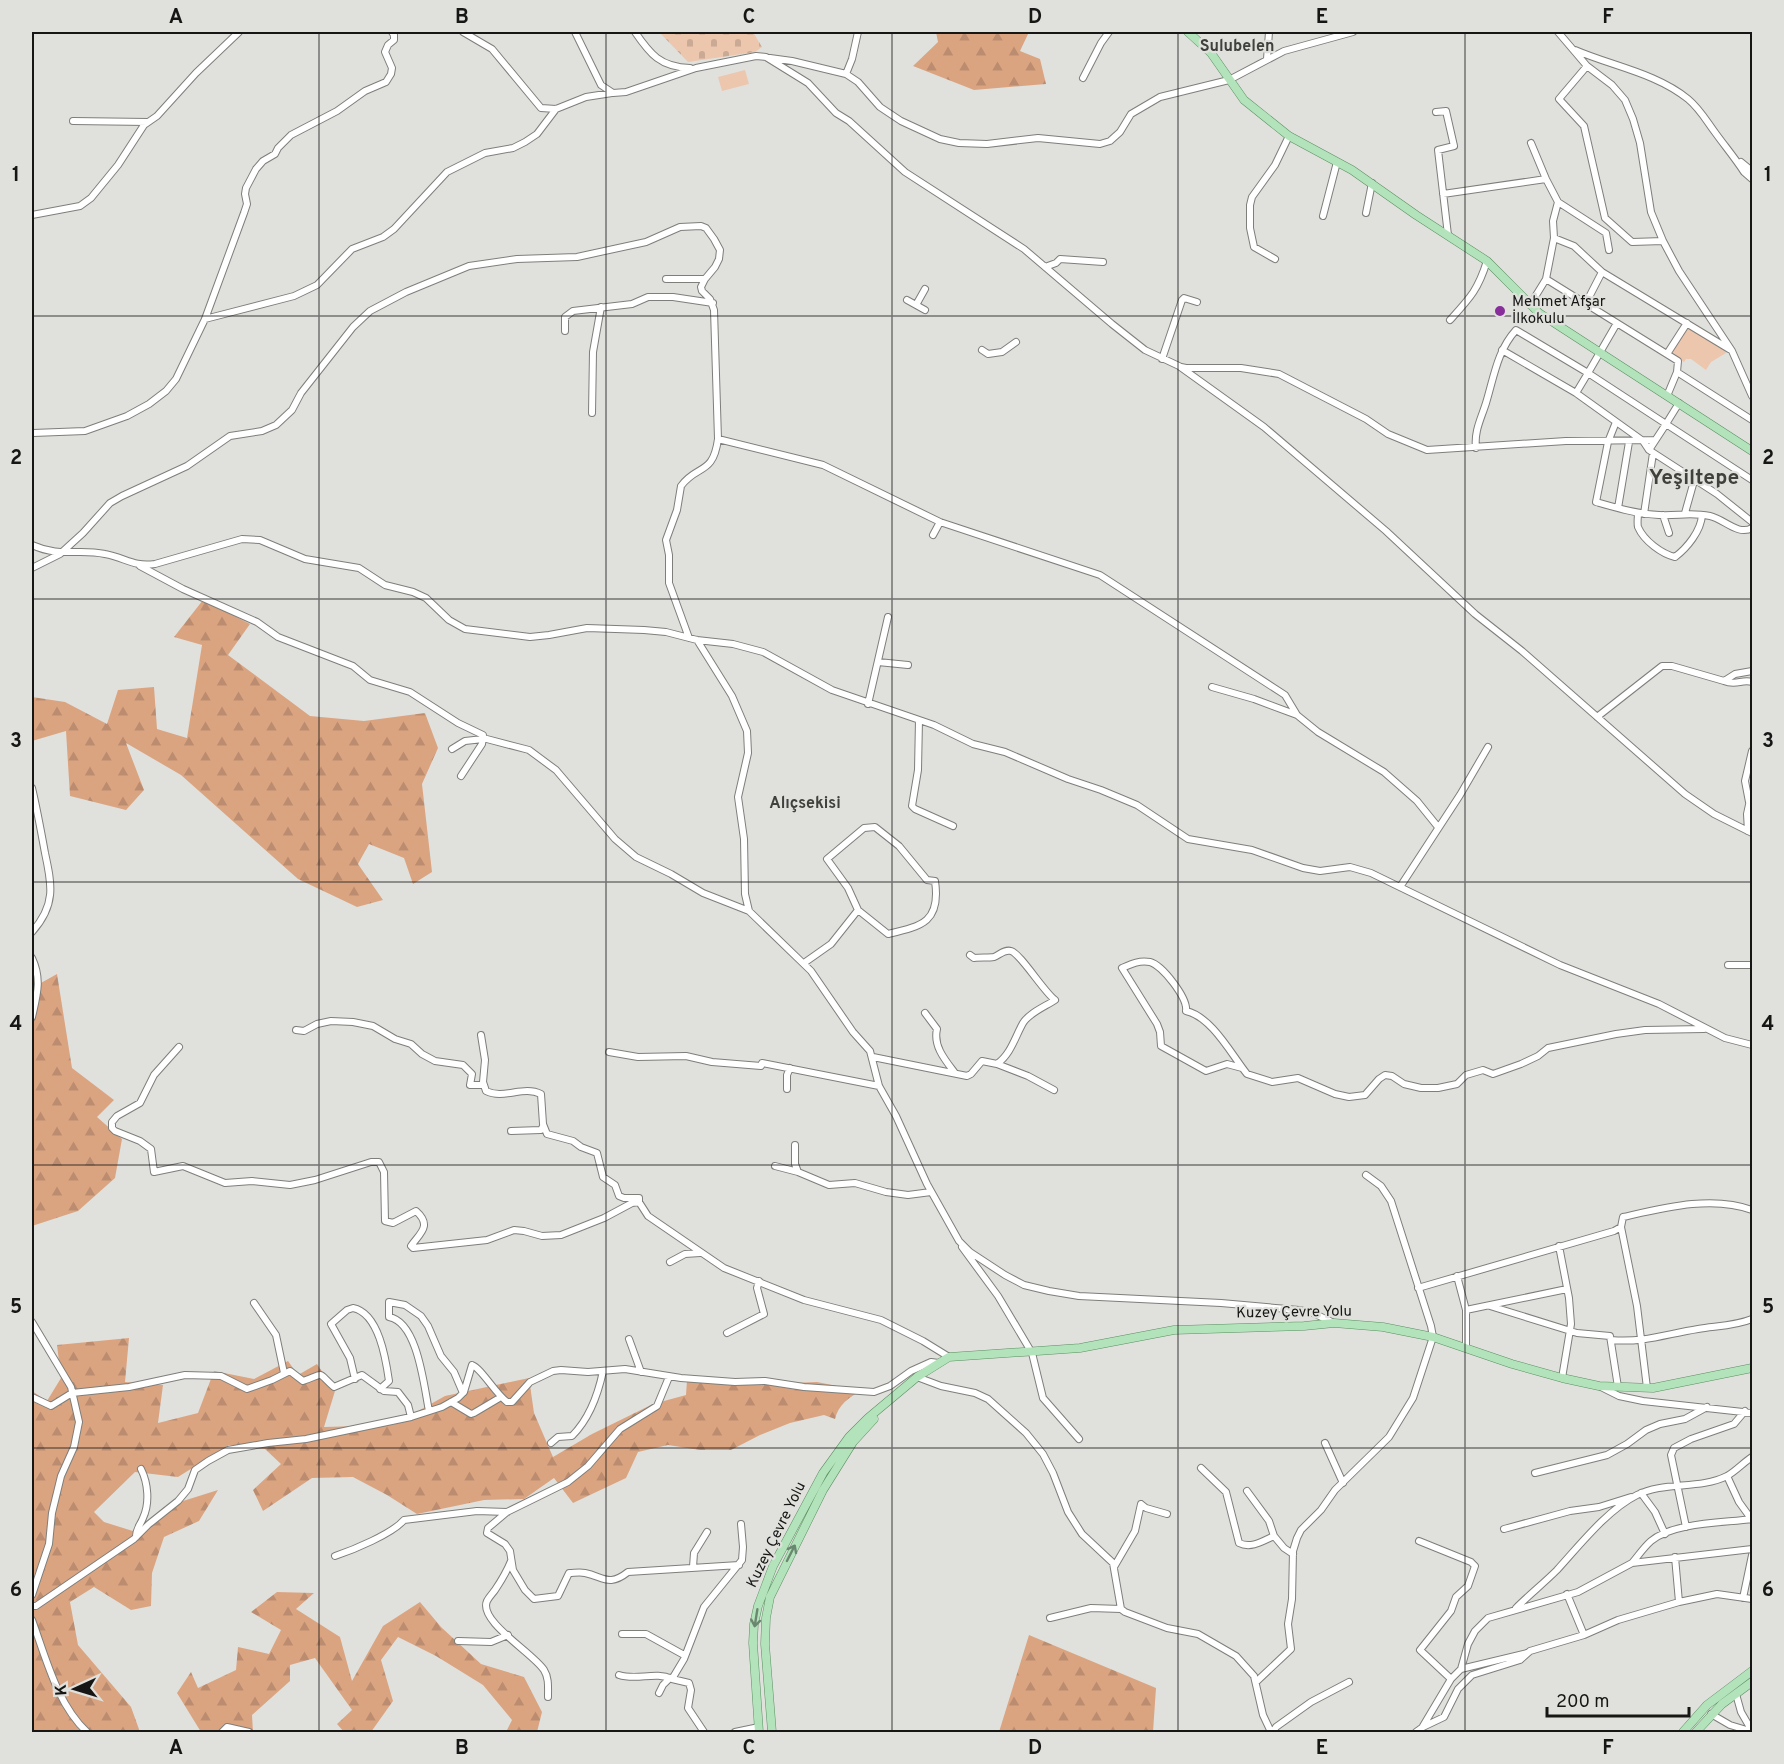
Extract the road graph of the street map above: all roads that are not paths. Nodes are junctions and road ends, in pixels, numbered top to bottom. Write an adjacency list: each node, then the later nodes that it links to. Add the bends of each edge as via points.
1 (239, 32): 25 (street)
2 (392, 32): 60 (street, via 394,39 385,52 392,68 386,82 291,135 256,169 246,188 247,204)
3 (464, 32): 22 (street, via 492,49 541,108)
4 (575, 32): 21 (street, via 602,85)
5 (635, 32): 17 (street, via 649,53 667,64)
6 (858, 32): 18 (street)
7 (1108, 32): 19 (street)
8 (1181, 32): 20 (main road, via 1204,52)
9 (1188, 32): 20 (main road, via 1211,53)
10 (1269, 32): 15 (street)
11 (1353, 32): 15 (street)
12 (1558, 32): 13 (street)
13 (1573, 49): 16 (street); 28 (street, via 1678,92 1698,108)
14 (766, 57): 17 (street, via 746,57); 18 (street); 46 (street, via 808,83 905,172 1024,249)
15 (1267, 59): 20 (street)
16 (1587, 66): 41 (street, via 1625,100 1640,142 1651,212); 41 (street, via 1559,99 1584,126 1605,218 1632,242)
17 (696, 68): 21 (street)
18 (846, 74): 20 (street, via 880,107 924,133 940,140 987,144 1038,138 1100,144 1110,141 1131,114 1146,104 1179,91)
19 (1083, 78)
20 (1227, 81): 26 (main road)
21 (613, 93): 22 (street)
22 (556, 109): 60 (street, via 537,134 525,142 485,153 447,172 394,229 352,249 317,285 294,296)
23 (1436, 112): 34 (street, via 1446,111 1454,147 1438,150)
24 (73, 121): 25 (street)
25 (148, 122): 37 (street, via 86,202)
26 (1287, 134): 29 (main road); 43 (street, via 1275,165 1257,188 1250,206 1254,247)
27 (1532, 143): 31 (street)
28 (1734, 156): 30 (street); 32 (street)
29 (1337, 162): 33 (main road); 38 (street)
30 (1752, 171)
31 (1546, 179): 34 (street); 35 (street)
32 (1752, 179)
33 (1372, 183): 36 (street); 39 (main road)
34 (1443, 194): 39 (street)
35 (1558, 202): 40 (street); 42 (street, via 1606,232)
36 (1366, 213)
37 (32, 215)
38 (1323, 216)
39 (1448, 235): 44 (main road)
40 (1554, 237): 47 (street, via 1574,246); 50 (street)
41 (1662, 241): 68 (street)
42 (1609, 250)
43 (1275, 259)
44 (1487, 261): 57 (main road); 61 (street, via 1473,295)
45 (1103, 262): 46 (street, via 1060,259)
46 (1045, 267): 71 (street, via 1145,350)
47 (1602, 273): 55 (street); 63 (street)
48 (666, 279): 49 (street)
49 (704, 279): 54 (street, via 702,291); 105 (street, via 715,267 720,250 706,228 695,225 680,227 646,242 577,257 517,259 470,266 406,292 370,311 353,327 284,419 262,431 230,436 187,466 110,503)
50 (1546, 279): 55 (street); 57 (street)
51 (925, 289): 56 (street)
52 (907, 300): 56 (street)
53 (1197, 302): 71 (street, via 1182,300)
54 (712, 303): 58 (street, via 648,297 632,304); 84 (street)
55 (1586, 303): 62 (street)
56 (916, 305): 59 (street)
57 (1530, 305): 69 (main road)
58 (601, 307): 64 (street, via 568,313); 79 (street, via 593,352)
59 (925, 310)
60 (205, 319): 83 (street, via 176,379 149,404 85,431)
61 (1450, 320)
62 (1617, 323): 69 (street); 70 (street)
63 (1687, 323): 68 (street); 70 (street)
64 (565, 331)
65 (1016, 342): 66 (street, via 1002,352 988,354)
66 (982, 350)
67 (1502, 350): 74 (street, via 1516,330); 75 (street); 89 (street, via 1476,433)
68 (1732, 351): 77 (street)
69 (1599, 352): 74 (street); 76 (main road)
70 (1667, 354): 73 (street, via 1678,361)
71 (1162, 359): 72 (street)
72 (1179, 366): 89 (street, via 1279,374 1388,434 1427,450); 119 (street, via 1282,442)
73 (1677, 372): 76 (street); 80 (street)
74 (1588, 373): 75 (street); 82 (street)
75 (1576, 393): 81 (street)
76 (1668, 396): 78 (main road)
77 (1752, 396)
78 (1678, 403): 82 (street); 90 (main road)
79 (592, 413)
80 (1752, 420)
81 (1617, 422): 86 (street); 87 (street)
82 (1666, 424): 85 (street); 92 (street)
83 (33, 433)
84 (718, 439): 99 (street, via 823,465); 109 (street, via 713,459 681,486 666,540 669,583)
85 (1656, 440): 86 (street); 91 (street)
86 (1643, 441): 88 (street); 91 (street)
87 (1608, 442): 88 (street); 89 (street); 94 (street, via 1596,502)
88 (1629, 442): 94 (street)
89 (1476, 448)
90 (1752, 451)
91 (1651, 452): 93 (street); 95 (street)
92 (1752, 479)
93 (1694, 481): 96 (street); 100 (street)
94 (1618, 508): 95 (street)
95 (1641, 513): 97 (street); 98 (street, via 1638,527 1658,550 1675,557 1700,526)
96 (1685, 513): 97 (street); 98 (street)
97 (1663, 515): 102 (street)
98 (1702, 515): 101 (street, via 1724,520 1740,530)
99 (940, 522): 103 (street); 118 (street, via 1100,574 1285,695)
100 (1752, 522)
101 (1752, 528)
102 (1669, 533)
103 (933, 535)
104 (32, 545): 105 (street)
105 (60, 554): 106 (street, via 106,554); 107 (street)
106 (140, 566): 109 (street, via 242,539 260,540 305,559 359,568 385,585 426,598 465,629 530,637 587,628 644,630); 121 (street, via 257,622 278,637 353,666 370,680 410,692 479,732)
107 (32, 568)
108 (888, 617): 111 (street)
109 (689, 638): 110 (street)
110 (697, 640): 117 (street, via 763,652 832,690); 135 (street, via 732,696 747,731 748,753 738,797)
111 (878, 662): 112 (street); 117 (street)
112 (908, 665)
113 (1752, 671): 114 (street)
114 (1724, 681): 115 (street); 119 (street, via 1662,666)
115 (1752, 682)
116 (1212, 687): 118 (street)
117 (868, 704): 120 (street)
118 (1297, 715): 131 (street, via 1384,772 1417,801)
119 (1597, 717): 132 (street, via 1685,794)
120 (919, 720): 130 (street, via 918,770 912,806); 133 (street, via 1137,804 1188,839 1252,850 1320,871 1350,867)
121 (483, 739): 123 (street, via 465,741); 125 (street); 135 (street, via 529,750 556,770 615,839 636,857 703,893)
122 (1488, 747): 131 (street)
123 (452, 749)
124 (1752, 751): 127 (street, via 1745,781)
125 (461, 776)
126 (32, 788): 128 (street)
127 (1751, 800): 132 (street, via 1747,814)
128 (40, 821): 129 (street); 136 (street, via 51,874 50,897 44,917)
129 (32, 822)
130 (953, 826)
131 (1438, 827): 133 (street)
132 (1750, 832)
133 (1400, 887): 144 (street, via 1560,965 1659,1004)
134 (858, 910): 134 (street, via 827,859 864,828 875,827 899,846 927,880 935,881 937,895 931,917 922,924 888,934); 139 (street, via 831,944)
135 (749, 911): 139 (street)
136 (32, 932)
137 (970, 955): 151 (street, via 994,957 1005,951 1017,954 1055,1000 1024,1021 1004,1060)
138 (32, 958): 143 (street, via 39,987)
139 (804, 963): 150 (street)
140 (1728, 965): 141 (street)
141 (1752, 965)
142 (925, 1013): 154 (street, via 937,1029 937,1045)
143 (32, 1017)
144 (1707, 1029): 147 (street); 153 (street, via 1645,1030 1587,1039 1548,1048 1493,1074 1483,1071 1466,1075 1457,1084 1438,1088 1404,1084 1385,1075 1365,1095 1349,1097 1335,1095 1298,1078 1260,1080)
145 (296, 1030): 155 (street, via 331,1021 373,1026 411,1044 435,1061 465,1066 472,1074 470,1086)
146 (481, 1035): 155 (street)
147 (1752, 1044)
148 (179, 1047): 166 (street, via 154,1075 140,1103 112,1122 115,1131 151,1149 154,1172 183,1166 225,1183 287,1185 378,1162 384,1172 385,1221 393,1223 416,1210 421,1216 423,1230 413,1248 487,1240 514,1230 542,1236 561,1235)
149 (609, 1052): 152 (street)
150 (873, 1057): 154 (street); 156 (street)
151 (998, 1064): 154 (street, via 982,1061 969,1076); 158 (street)
152 (790, 1068): 156 (street); 157 (street)
153 (1242, 1068): 153 (street, via 1230,1048 1202,1018 1186,1011 1187,1005 1164,971 1152,963 1136,962 1122,968 1157,1024 1161,1046 1206,1071 1227,1064)
154 (955, 1073)
155 (483, 1085): 159 (street, via 494,1094 529,1090 541,1094)
156 (879, 1086): 165 (street)
157 (787, 1089)
158 (1054, 1090)
159 (543, 1126): 160 (street, via 541,1130); 166 (street, via 547,1134 595,1151 603,1177 613,1182 616,1193 621,1198 639,1198)
160 (512, 1131)
161 (795, 1145): 163 (street)
162 (775, 1166): 163 (street)
163 (798, 1172): 165 (street, via 829,1185 855,1183 908,1195)
164 (1366, 1175): 175 (street, via 1381,1186 1391,1201)
165 (931, 1192): 169 (street)
166 (639, 1202): 171 (street, via 645,1214)
167 (1752, 1210): 168 (street, via 1740,1205 1680,1204 1623,1217)
168 (1620, 1227): 170 (street); 188 (street)
169 (959, 1241): 182 (street, via 1005,1275 1049,1291 1299,1310); 190 (street)
170 (1558, 1246): 173 (street); 176 (street)
171 (700, 1253): 172 (street, via 685,1254); 174 (street, via 724,1268)
172 (670, 1262)
173 (1457, 1276): 175 (street); 179 (street)
174 (759, 1281): 184 (street, via 757,1288 764,1314); 191 (street, via 804,1300 881,1320)
175 (1418, 1288): 185 (street)
176 (1567, 1288): 178 (street); 183 (street)
177 (254, 1303): 196 (street, via 276,1335)
178 (1490, 1306): 179 (street); 183 (street)
179 (1466, 1310): 189 (street)
180 (1752, 1319): 188 (street)
181 (32, 1322): 205 (street)
182 (1334, 1323): 185 (main road, Kuzey Çevre Yolu); 190 (main road, Kuzey Çevre Yolu, via 1174,1330 1110,1344)
183 (1571, 1332): 187 (street, via 1610,1336); 199 (street)
184 (727, 1333)
185 (1432, 1337): 189 (main road, Kuzey Çevre Yolu); 224 (street, via 1413,1398 1389,1437)
186 (629, 1339): 195 (street)
187 (1611, 1340): 188 (street); 202 (street)
188 (1641, 1341): 203 (street)
189 (1466, 1347): 199 (main road, Kuzey Çevre Yolu)
190 (1032, 1353): 191 (main road, Kuzey Çevre Yolu); 216 (street, via 1043,1398)
191 (949, 1358): 192 (main road, Kuzey Çevre Yolu)
192 (939, 1363): 197 (street, via 931,1362 874,1392); 198 (main road, Kuzey Çevre Yolu)
193 (1752, 1368): 203 (main road, Kuzey Çevre Yolu)
194 (603, 1371): 195 (street); 208 (street, via 552,1371 530,1382 512,1402); 217 (street, via 585,1423 572,1436 558,1437)
195 (641, 1372): 197 (street)
196 (284, 1373): 200 (street, via 293,1371 303,1381 320,1374 334,1387); 205 (street, via 247,1389 221,1376 185,1375 129,1387)
197 (669, 1377): 228 (street, via 657,1406 621,1429 588,1466 568,1482)
198 (917, 1377): 211 (main road, Kuzey Çevre Yolu); 248 (street, via 988,1399 1026,1433 1049,1466 1082,1534)
199 (1562, 1378): 201 (main road, Kuzey Çevre Yolu)
200 (355, 1379): 204 (street, via 362,1375); 204 (street, via 350,1358 331,1324 353,1308 371,1323 386,1354 389,1381)
201 (1599, 1386): 202 (main road, Kuzey Çevre Yolu); 210 (street, via 1618,1396 1643,1401)
202 (1618, 1387): 203 (main road, Kuzey Çevre Yolu)
203 (1647, 1388)
204 (380, 1389): 215 (street, via 398,1392)
205 (72, 1393): 207 (street, via 51,1406); 250 (street, via 79,1422 75,1447 61,1476 49,1544)
206 (463, 1394): 208 (street, via 474,1364); 209 (street); 212 (street, via 421,1316 405,1305 389,1302 389,1317 402,1324 416,1347)
207 (32, 1397)
208 (501, 1397): 209 (street, via 471,1414)
209 (451, 1402): 212 (street)
210 (1707, 1407): 213 (street); 222 (street, via 1685,1419 1646,1430 1607,1455)
211 (880, 1408): 278 (main road, Kuzey Çevre Yolu, one-way to 278, via 849,1437 823,1473 763,1589 753,1643); 285 (main road, Kuzey Çevre Yolu, one-way to 211, via 765,1644 770,1597 823,1490)
212 (429, 1411): 215 (street)
213 (1745, 1412): 214 (street); 225 (street, via 1734,1424 1674,1448 1671,1455)
214 (1752, 1413)
215 (411, 1417): 237 (street, via 306,1439 228,1450 195,1470 178,1501)
216 (1079, 1439)
217 (551, 1443)
218 (1325, 1443): 224 (street)
219 (1752, 1456): 223 (street)
220 (1201, 1468): 236 (street, via 1226,1492 1239,1542 1257,1544)
221 (141, 1469): 237 (street, via 147,1494 145,1515)
222 (1535, 1473)
223 (1727, 1476): 225 (street); 230 (street)
224 (1343, 1483): 240 (street, via 1301,1530)
225 (1678, 1485): 227 (street); 232 (street)
226 (1247, 1491): 236 (street, via 1269,1521)
227 (1638, 1494): 233 (street); 235 (street, via 1655,1512); 256 (street, via 1615,1511)
228 (507, 1512): 241 (street, via 477,1511 404,1520 398,1528); 244 (street, via 487,1533 507,1547)
229 (1167, 1514): 248 (street, via 1141,1504 1135,1531)
230 (1752, 1520): 232 (street)
231 (741, 1524): 246 (street, via 743,1547)
232 (1686, 1527): 235 (street)
233 (1504, 1529)
234 (706, 1532): 247 (street, via 694,1553)
235 (1665, 1534): 245 (street, via 1652,1540)
236 (1274, 1536): 240 (street)
237 (136, 1537): 254 (street)
238 (1419, 1541): 269 (street, via 1475,1566 1468,1586 1420,1650)
239 (1752, 1549): 243 (street)
240 (1293, 1554): 270 (street, via 1288,1624 1291,1649)
241 (335, 1556)
242 (1752, 1556): 251 (street)
243 (1675, 1557): 245 (street); 253 (street)
244 (511, 1560): 247 (street, via 513,1570 534,1599 558,1596 569,1573 584,1573 607,1582 627,1572); 260 (street, via 486,1602 491,1621)
245 (1632, 1563): 249 (street)
246 (739, 1565): 247 (street); 264 (street, via 704,1607)
247 (693, 1567)
248 (1114, 1567): 255 (street)
249 (1567, 1594): 256 (street); 261 (street)
250 (32, 1595)
251 (1743, 1598): 252 (street); 253 (street, via 1717,1594)
252 (1752, 1599)
253 (1679, 1602): 261 (street, via 1618,1620)
254 (32, 1606)
255 (1121, 1609): 257 (street, via 1091,1608); 270 (street, via 1152,1623 1207,1638 1236,1656)
256 (1514, 1609): 265 (street, via 1481,1623 1468,1644)
257 (1050, 1618)
258 (32, 1620): 280 (street, via 68,1710)
259 (622, 1634): 264 (street, via 646,1634)
260 (508, 1635): 262 (street, via 491,1642); 275 (street, via 544,1670)
261 (1584, 1635): 263 (street)
262 (458, 1641)
263 (1530, 1652): 265 (street); 277 (street, via 1520,1660 1472,1675 1458,1689 1444,1717)
264 (684, 1654): 268 (street)
265 (1461, 1669): 269 (street)
266 (1752, 1671): 288 (main road, via 1707,1706)
267 (619, 1675): 268 (street)
268 (671, 1678): 273 (street); 283 (street, via 689,1683 688,1708)
269 (1451, 1679): 277 (street)
270 (1256, 1682): 286 (street, via 1263,1715)
271 (1349, 1682): 286 (street, via 1311,1702)
272 (1752, 1682): 274 (main road)
273 (659, 1693)
274 (1736, 1694): 276 (main road); 279 (street)
275 (548, 1697)
276 (1711, 1714): 279 (street); 289 (main road)
277 (1423, 1727): 287 (street)
278 (759, 1730): 284 (street)
279 (1751, 1731)
280 (87, 1732)
281 (222, 1732): 282 (street, via 227,1727)
282 (249, 1732)
283 (704, 1732)
284 (735, 1732)
285 (772, 1732)
286 (1272, 1732)
287 (1416, 1732)
288 (1683, 1732)
289 (1696, 1732)

